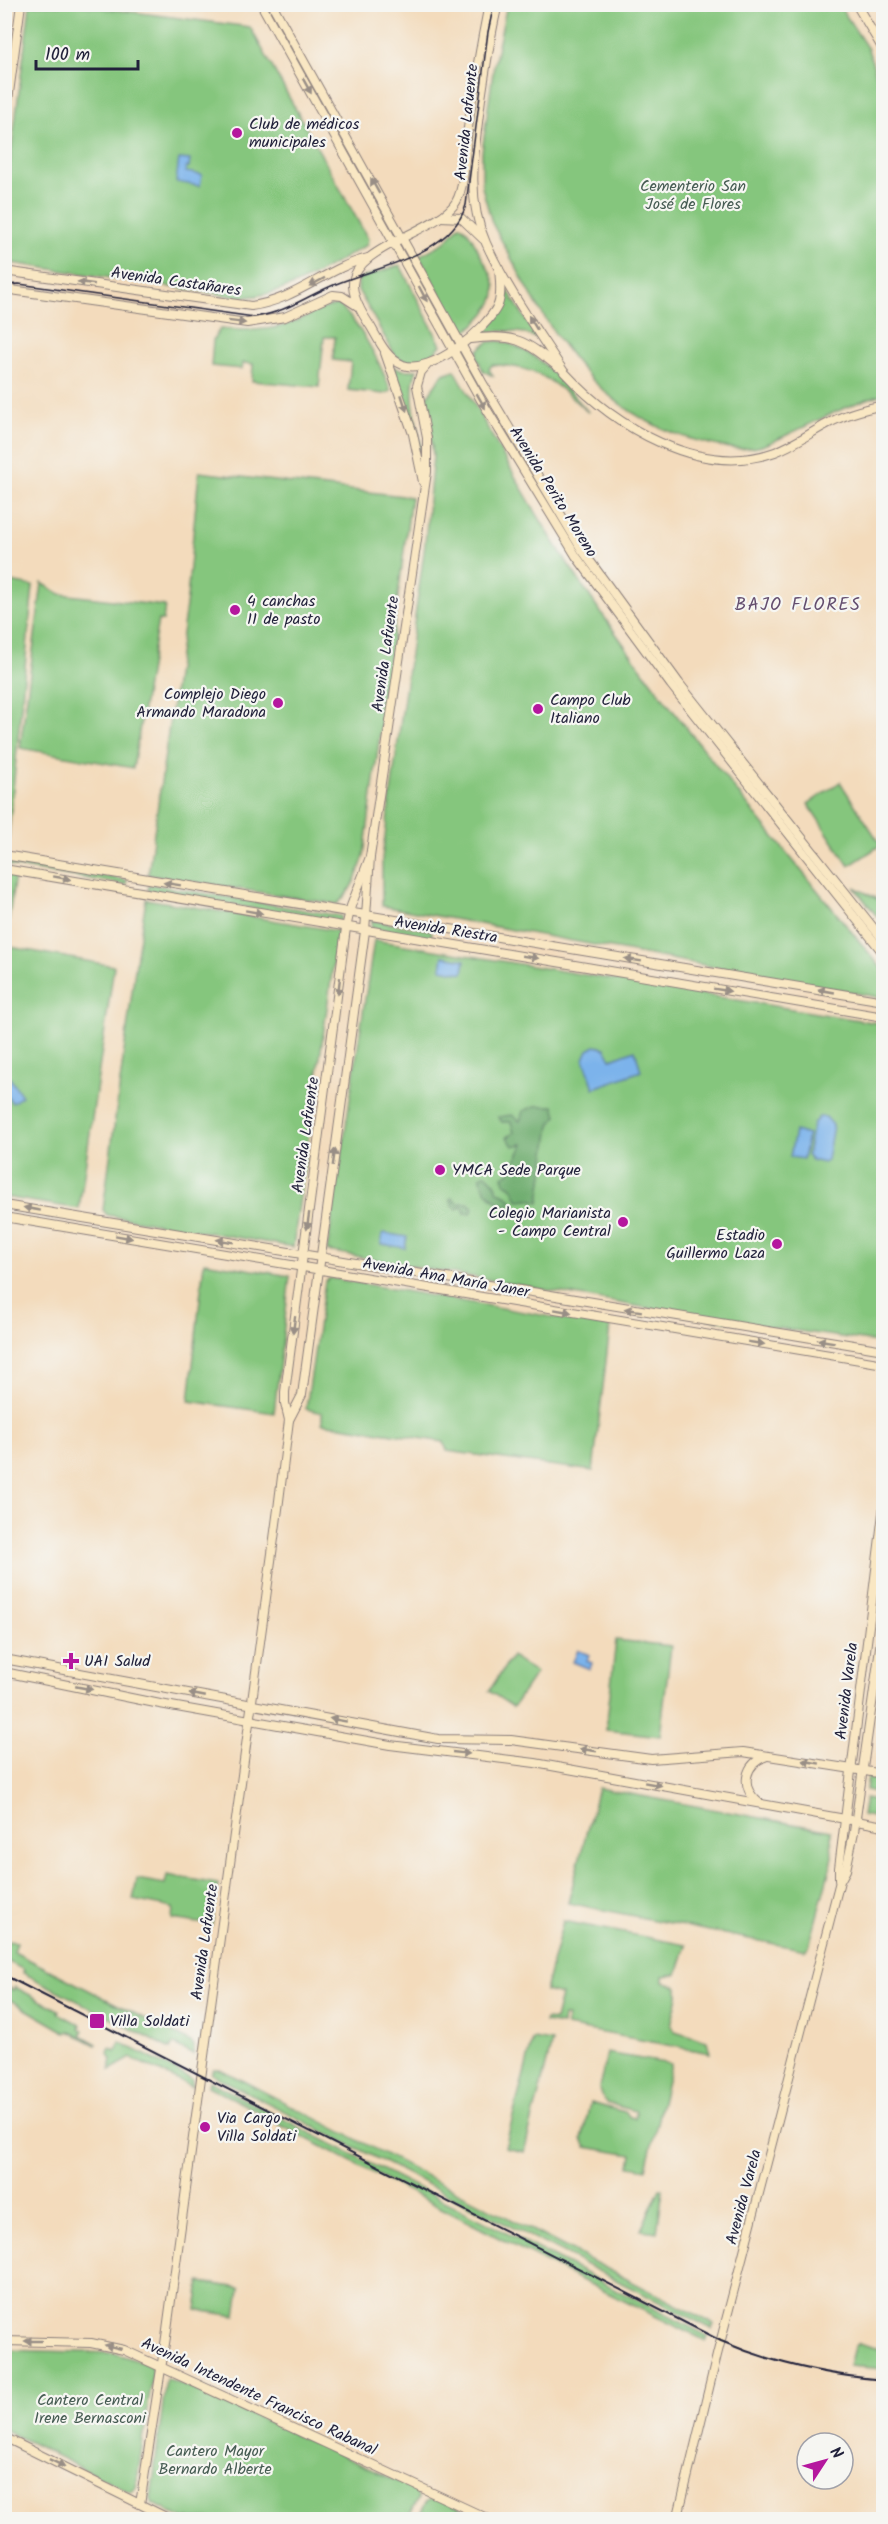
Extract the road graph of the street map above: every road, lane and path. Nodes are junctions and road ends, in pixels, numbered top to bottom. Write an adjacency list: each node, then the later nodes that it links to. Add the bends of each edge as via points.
1 (21, 4): 8 (main road)
2 (261, 4): 11 (main road, Avenida Perito Moreno, one-way to 11)
3 (272, 4): 10 (main road, Avenida Perito Moreno, one-way to 3)
4 (489, 4): 9 (main road, Avenida Lafuente, via 459,195)
5 (498, 4): 12 (main road, Avenida Lafuente, via 489,42 472,179)
6 (856, 4): 7 (main road)
7 (884, 51)
8 (4, 130)
9 (440, 218): 10 (main road, Avenida Lafuente); 12 (main road, Avenida Lafuente, via 461,218)
10 (403, 237): 11 (main road, Avenida Lafuente); 19 (main road, Avenida Perito Moreno)
11 (395, 242): 13 (main road, Avenida Lafuente); 21 (main road, Avenida Perito Moreno, one-way to 21)
12 (486, 242): 14 (main road, Avenida Lafuente)
13 (370, 258): 15 (main road, Avenida Castañares, one-way to 15, via 290,296 251,306); 17 (main road, via 358,268 354,278)
14 (499, 267): 18 (main road, Avenida Lafuente, via 498,303); 23 (main road, one-way to 14)
15 (4, 271)
16 (4, 289): 17 (main road, Avenida Castañares, one-way to 17, via 247,323 285,317 333,295 342,296)
17 (360, 308): 20 (main road)
18 (470, 339): 19 (main road); 23 (main road, via 512,338 532,347)
19 (462, 344): 21 (main road); 33 (main road, Avenida Perito Moreno, via 582,550 679,683)
20 (383, 348): 22 (main road, via 403,365); 25 (main road, Avenida Lafuente, one-way to 25, via 413,434)
21 (453, 350): 22 (main road); 34 (main road, Avenida Perito Moreno, one-way to 34, via 576,556 671,686)
22 (428, 364): 25 (main road, Avenida Lafuente, via 417,386 429,450)
23 (564, 372): 24 (main road, via 628,426 693,453 727,459 773,452 837,419)
24 (884, 405)
25 (424, 490): 27 (main road, Avenida Lafuente)
26 (4, 855): 29 (main road, Avenida Riestra, one-way to 26)
27 (370, 857): 29 (main road, Avenida Lafuente); 30 (main road, Avenida Lafuente)
28 (4, 869): 31 (main road, Avenida Riestra, one-way to 31)
29 (349, 913): 30 (main road, Avenida Riestra); 31 (main road, Avenida Lafuente)
30 (367, 916): 32 (main road, Avenida Lafuente); 35 (main road, Avenida Riestra, one-way to 30)
31 (346, 928): 32 (main road, Avenida Riestra); 43 (main road, Avenida Lafuente, one-way to 43)
32 (365, 931): 37 (main road, Avenida Riestra, one-way to 37); 44 (main road, Avenida Lafuente, one-way to 32)
33 (884, 941)
34 (884, 954)
35 (801, 987): 36 (main road, Avenida Riestra, one-way to 35); 37 (main road)
36 (884, 1001)
37 (798, 1002): 38 (main road, Avenida Riestra)
38 (884, 1017)
39 (4, 1204): 41 (main road, Avenida Ana María Janer, one-way to 39)
40 (4, 1217): 42 (main road, Avenida Ana María Janer)
41 (88, 1219): 42 (main road); 43 (main road, Avenida Ana María Janer, one-way to 41)
42 (86, 1231): 45 (main road, Avenida Ana María Janer, one-way to 45)
43 (303, 1254): 44 (main road, Avenida Ana María Janer); 45 (main road, Avenida Lafuente)
44 (321, 1257): 46 (main road, Avenida Lafuente); 47 (main road, Avenida Ana María Janer, one-way to 44)
45 (301, 1268): 46 (main road, Avenida Ana María Janer); 51 (main road, Avenida Lafuente, one-way to 51, via 285,1392)
46 (319, 1270): 48 (main road, Avenida Ana María Janer, one-way to 48); 51 (main road, Avenida Lafuente, via 302,1394)
47 (700, 1321): 48 (main road, via 693,1324); 49 (main road, Avenida Ana María Janer, one-way to 47)
48 (694, 1333): 50 (main road, Avenida Ana María Janer, one-way to 50)
49 (884, 1350)
50 (884, 1364)
51 (289, 1420): 57 (main road, Avenida Lafuente)
52 (884, 1505): 53 (main road, Avenida Varela)
53 (883, 1511): 60 (main road, Avenida Varela)
54 (884, 1619): 61 (main road, Avenida Varela)
55 (4, 1659): 57 (main road, one-way to 55)
56 (4, 1672): 58 (main road, one-way to 58)
57 (250, 1705): 58 (main road, Avenida Lafuente); 59 (main road, one-way to 57, via 733,1752 651,1759 520,1741 443,1740)
58 (249, 1719): 63 (main road, one-way to 63); 69 (main road, Avenida Lafuente)
59 (771, 1755): 60 (main road, one-way to 59); 63 (main road, via 752,1764 746,1776 752,1797)
60 (851, 1769): 61 (main road); 64 (main road, Avenida Varela)
61 (862, 1770): 62 (main road); 65 (main road, Avenida Varela)
62 (884, 1774)
63 (766, 1804): 64 (main road)
64 (845, 1819): 65 (main road); 67 (main road, Avenida Varela)
65 (856, 1821): 66 (main road); 67 (main road, Avenida Varela)
66 (884, 1826)
67 (840, 1881): 74 (main road, Avenida Varela)
68 (4, 2341): 69 (main road, Avenida Intendente Francisco Rabanal, one-way to 68, via 124,2350 92,2343)
69 (160, 2365): 71 (main road, Avenida Lafuente); 73 (main road, Avenida Intendente Francisco Rabanal)
70 (4, 2437): 71 (main road, one-way to 71)
71 (140, 2504): 72 (main road)
72 (172, 2520)
73 (491, 2520)
74 (677, 2520)

